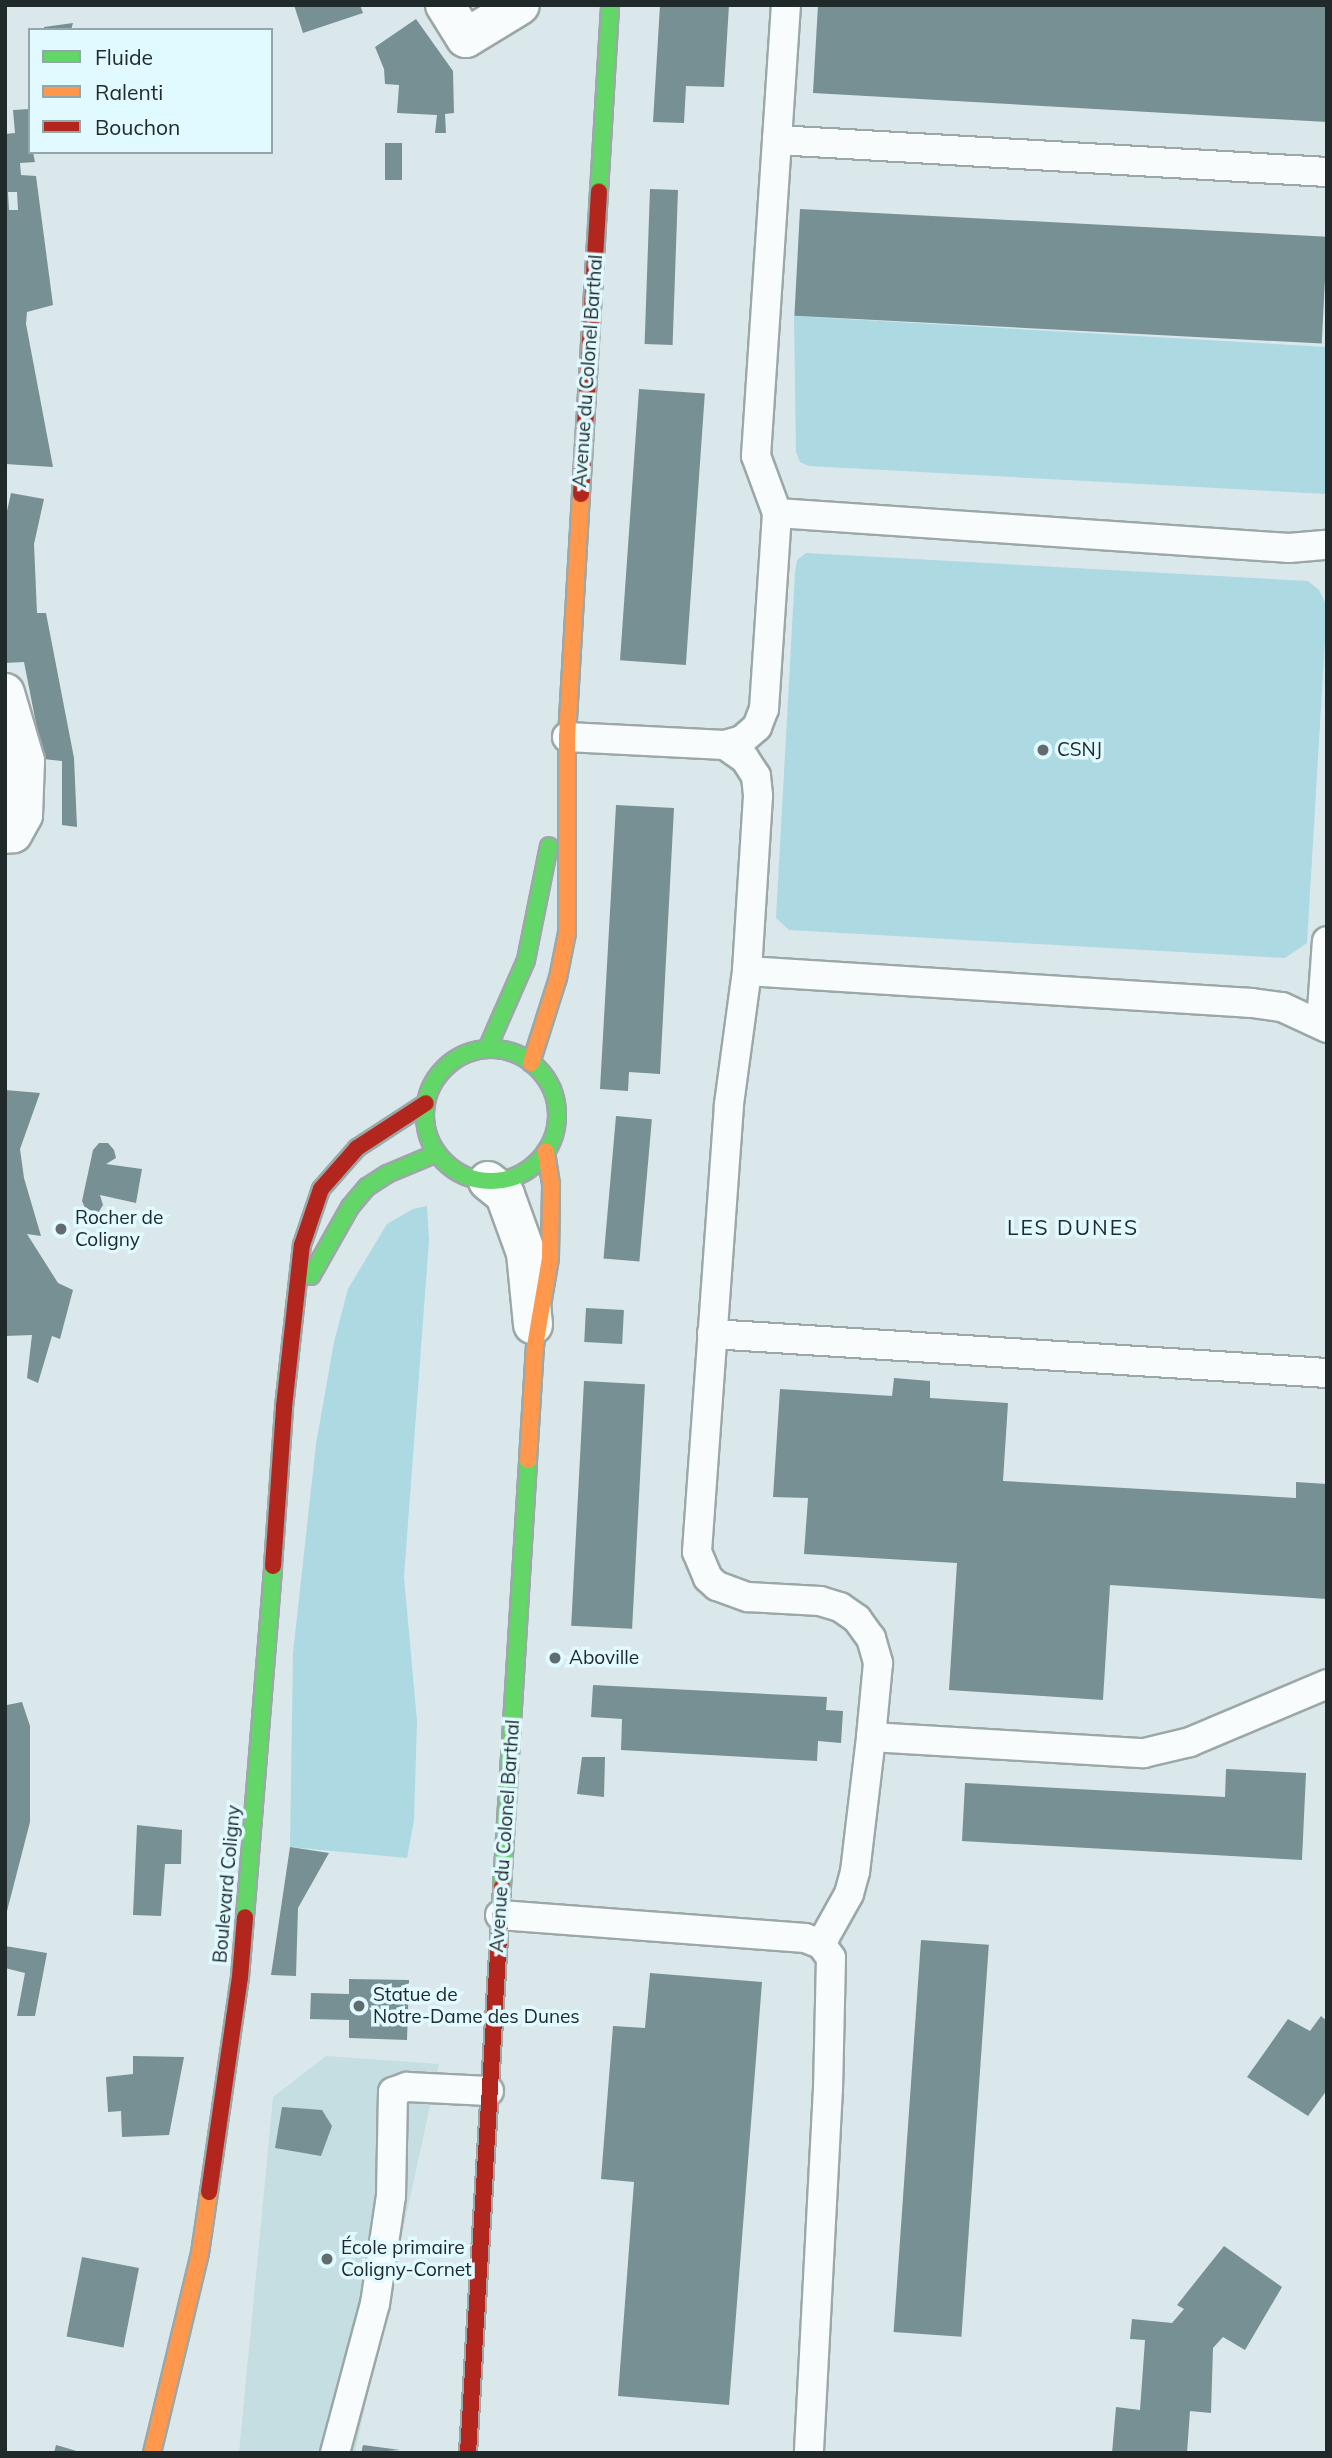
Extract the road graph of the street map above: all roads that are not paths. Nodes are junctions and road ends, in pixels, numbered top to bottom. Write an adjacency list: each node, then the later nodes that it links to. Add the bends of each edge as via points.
1 (446, 5): 2 (street, via 466,38)
2 (520, 5)
3 (610, 5): 10 (street, Avenue du Colonel Barthal)
4 (786, 5): 5 (lane)
5 (777, 140): 6 (lane); 7 (lane, via 756,456)
6 (1327, 172)
7 (777, 513): 8 (lane, via 1289,548); 11 (lane, via 764,709 757,727 742,740)
8 (1327, 545)
9 (5, 694): 12 (street, via 25,761 23,815 13,833)
10 (567, 737): 11 (lane); 16 (street, Avenue du Colonel Barthal, via 536,922 526,960); 17 (street, Avenue du Colonel Barthal, via 567,933)
11 (725, 744): 14 (lane, via 745,759 756,776 758,796)
12 (5, 834)
13 (1327, 941): 15 (lane)
14 (747, 971): 15 (lane, via 1252,1003 1282,1007); 23 (lane, via 729,1105)
15 (1324, 1026)
16 (487, 1049): 17 (street, via 518,1054); 18 (street, via 465,1054 447,1066 433,1083)
17 (531, 1063): 19 (street, via 554,1095 555,1134)
18 (426, 1103): 20 (street, via 425,1120); 22 (street, Boulevard Coligny, via 357,1148 321,1189 302,1245)
19 (546, 1152): 21 (street, via 521,1173); 24 (street, Avenue du Colonel Barthal, via 551,1184 550,1258)
20 (437, 1153): 21 (street, via 457,1171); 22 (street, Boulevard Coligny, via 367,1187 326,1246)
21 (488, 1181): 24 (street, Avenue du Colonel Barthal, via 505,1195 526,1253)
22 (293, 1312): 31 (street, Boulevard Coligny, via 240,1977 200,2253)
23 (712, 1335): 25 (lane); 27 (lane, via 697,1552 700,1565 717,1586 730,1592 820,1601 857,1619 872,1638 878,1663)
24 (535, 1346): 28 (street, Avenue du Colonel Barthal)
25 (1327, 1373)
26 (1327, 1684): 27 (lane, via 1190,1742 1144,1753)
27 (872, 1737): 29 (lane, via 862,1836 852,1883)
28 (500, 1915): 29 (lane, via 753,1932); 30 (street, Avenue du Colonel Barthal)
29 (821, 1944): 34 (lane, via 831,1958 832,1988)
30 (489, 2091): 32 (lane, via 407,2087 393,2092 391,2196 375,2304); 33 (street, Avenue du Colonel Barthal)
31 (152, 2453)
32 (335, 2453)
33 (468, 2453)
34 (809, 2453)

